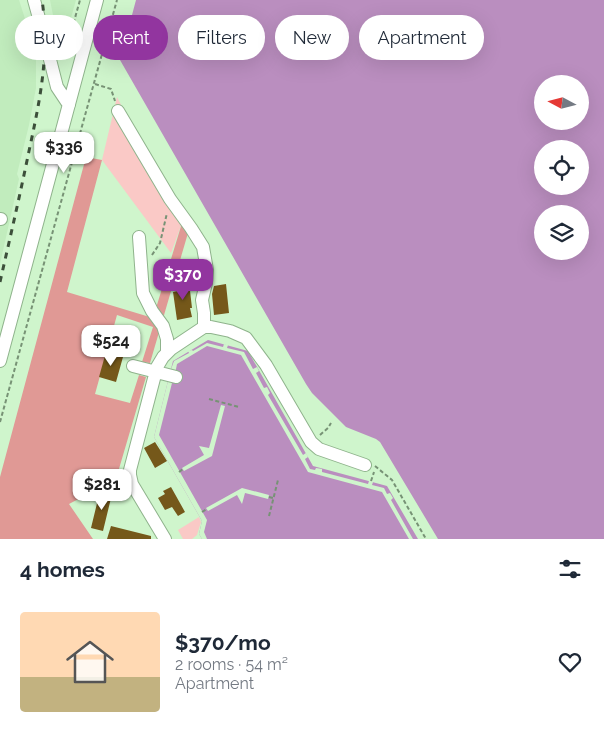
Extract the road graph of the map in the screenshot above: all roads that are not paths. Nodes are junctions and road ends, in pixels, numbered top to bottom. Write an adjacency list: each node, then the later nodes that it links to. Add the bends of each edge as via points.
1 (34, 0): 3 (street, via 57,87)
2 (97, 0): 3 (street)
3 (69, 105): 8 (street)
4 (118, 111): 6 (street, via 170,199 203,247 207,270 202,300)
5 (138, 238): 7 (street, via 143,293 163,326 168,339)
6 (204, 327): 7 (street); 12 (street, via 230,331 246,338 266,365 311,442 319,449)
7 (167, 353): 10 (street)
8 (0, 361)
9 (133, 366): 10 (street)
10 (156, 372): 11 (street); 13 (street, via 130,475)
11 (176, 377)
12 (365, 465)
13 (164, 539)

